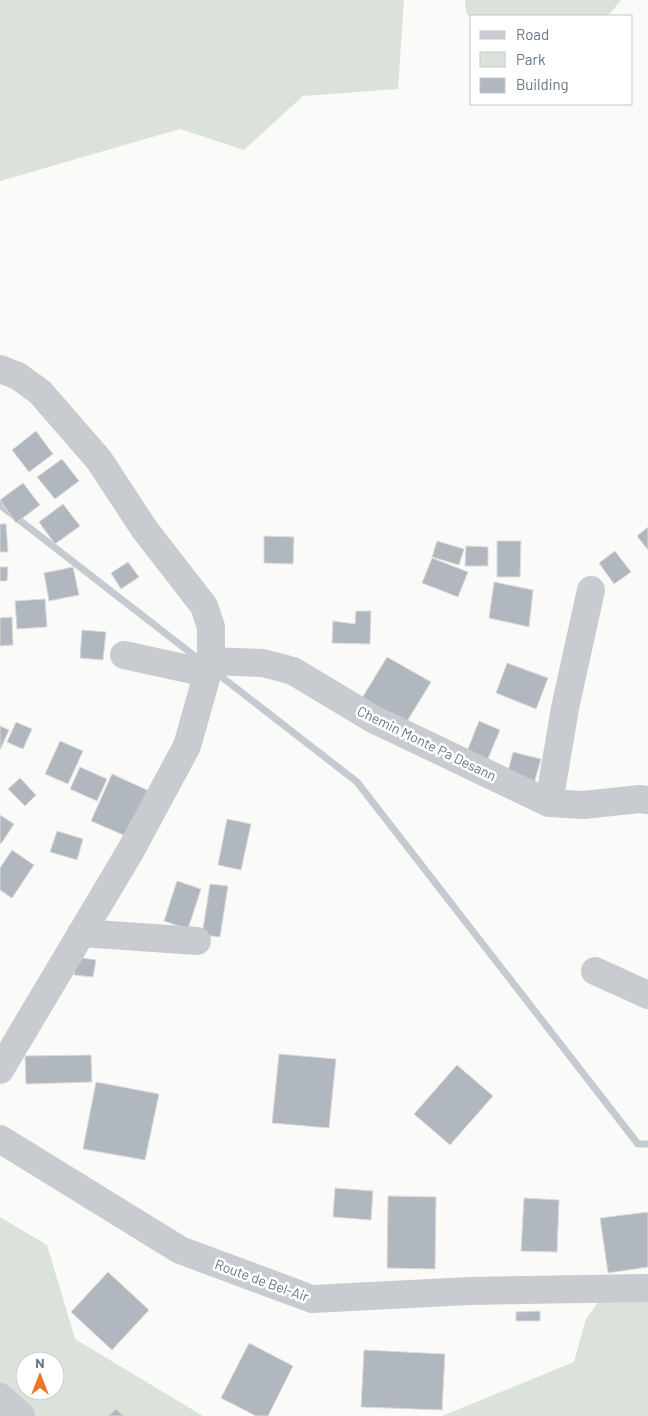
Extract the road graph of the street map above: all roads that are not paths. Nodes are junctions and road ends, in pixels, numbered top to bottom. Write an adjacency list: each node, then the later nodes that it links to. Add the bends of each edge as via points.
1 (0, 369): 4 (street, via 18,376 40,392 99,460 146,530 204,606 211,627)
2 (591, 590): 6 (street)
3 (124, 655): 4 (street, Chemin Monte Pa Desann)
4 (209, 667): 6 (street, Chemin Monte Pa Desann, via 263,663 293,671 374,719); 7 (street, via 187,746)
5 (648, 800): 6 (street, Chemin Monte Pa Desann, via 582,805)
6 (549, 803)
7 (82, 933): 8 (street); 11 (street)
8 (197, 941)
9 (595, 971): 10 (street)
10 (648, 995)
11 (0, 1070)
12 (0, 1139): 13 (street, Route de Bel-Air, via 180,1250 312,1300 470,1291)
13 (648, 1288)
14 (0, 1397): 15 (street)
15 (21, 1416)

